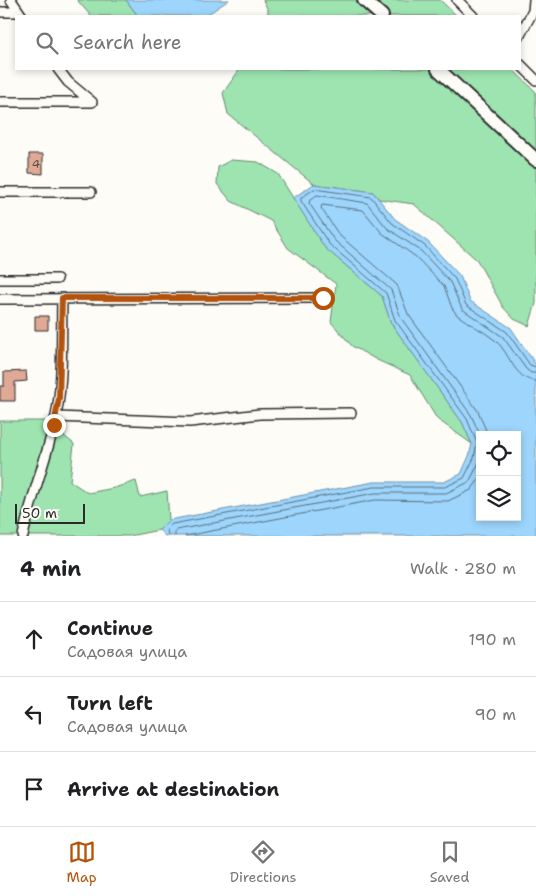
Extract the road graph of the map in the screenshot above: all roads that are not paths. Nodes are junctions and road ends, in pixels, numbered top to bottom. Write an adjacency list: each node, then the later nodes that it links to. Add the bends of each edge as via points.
1 (11, 0): 6 (street)
2 (364, 0): 7 (street)
3 (457, 0): 8 (street)
4 (534, 0): 9 (street, via 533,11)
5 (0, 12): 6 (street)
6 (21, 14)
7 (381, 15)
8 (472, 15)
9 (521, 34)
10 (521, 65): 13 (street)
11 (59, 70): 14 (street, via 92,102)
12 (439, 70): 15 (street)
13 (536, 80)
14 (0, 102)
15 (536, 160)
16 (0, 192): 17 (street)
17 (91, 192)
18 (0, 279): 19 (street)
19 (57, 279)
20 (0, 298): 21 (street)
21 (62, 298): 22 (street); 24 (street)
22 (323, 298)
23 (351, 413): 24 (street, via 260,414 190,422)
24 (56, 417): 25 (street)
25 (23, 536)

